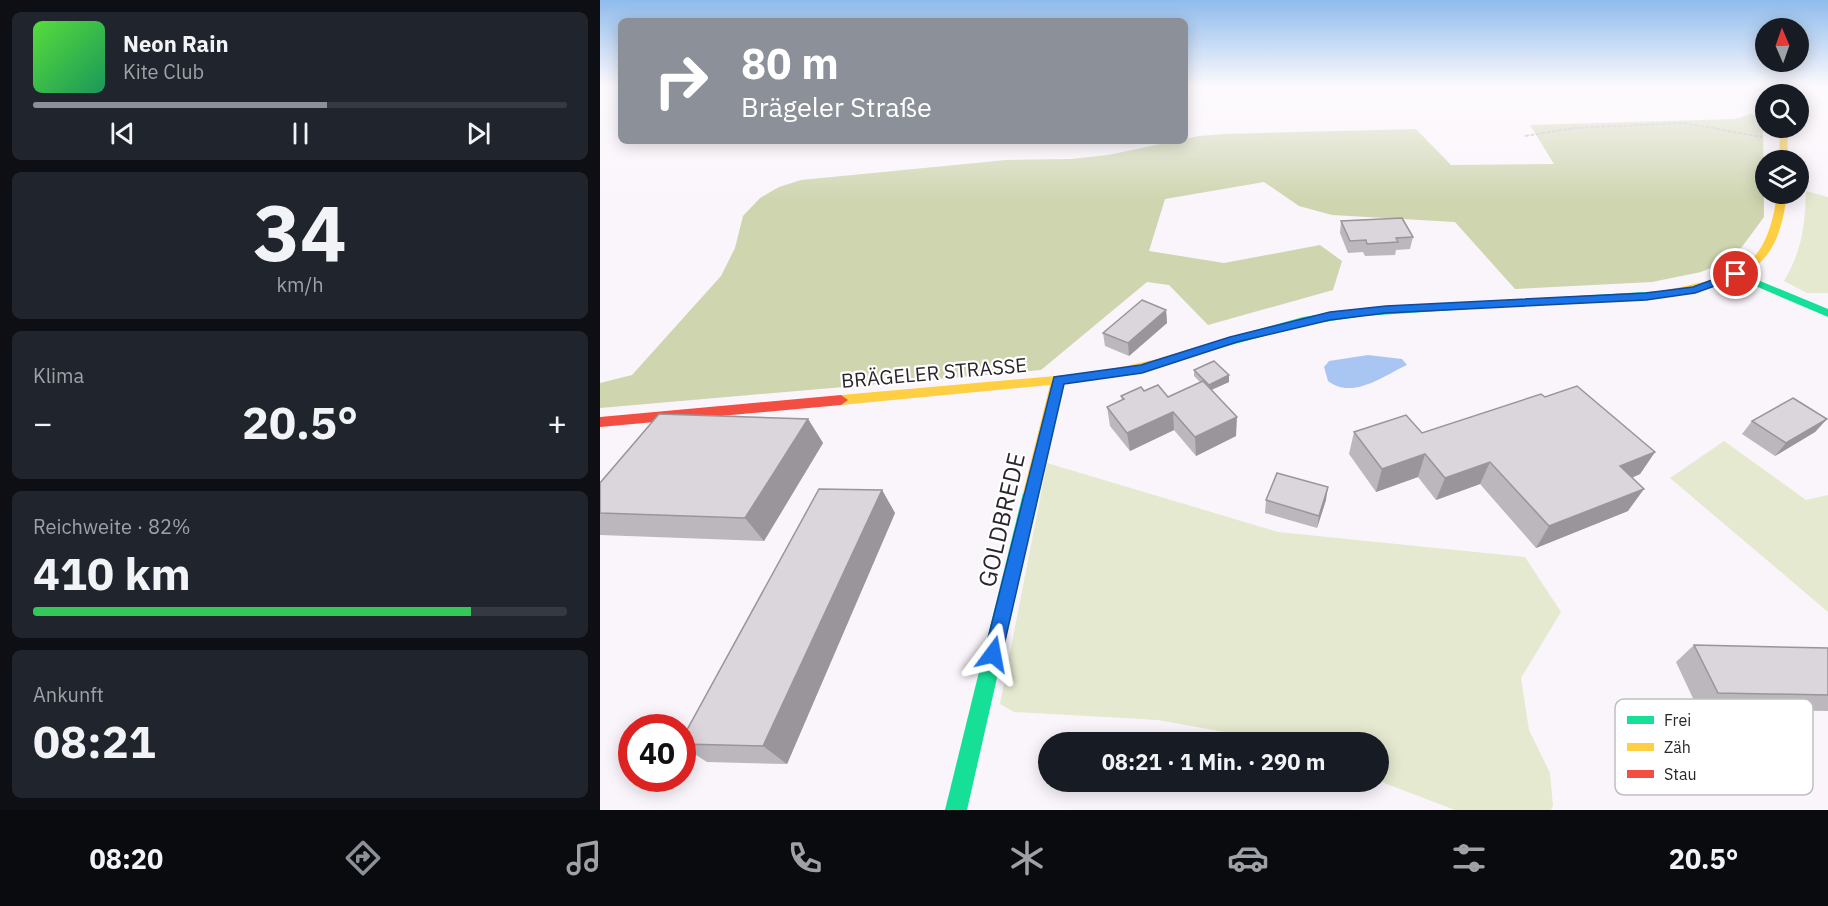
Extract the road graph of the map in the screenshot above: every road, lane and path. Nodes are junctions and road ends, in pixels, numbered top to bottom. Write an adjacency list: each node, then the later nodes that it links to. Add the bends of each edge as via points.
1 (1644, 125): 4 (path, via 1574,128)
2 (1700, 125): 3 (path)
3 (1755, 131)
4 (1525, 136)
5 (1781, 204): 6 (street, BRÄGELER STRASSE, via 1771,243 1753,264)
6 (1736, 274): 7 (street); 8 (street, BRÄGELER STRASSE, via 1695,290 1646,296 1330,316 1234,339 1142,369)
7 (1828, 313)
8 (1058, 380): 9 (street, BRÄGELER STRASSE); 10 (street, GOLDBREDE)
9 (600, 422)
10 (956, 810)

